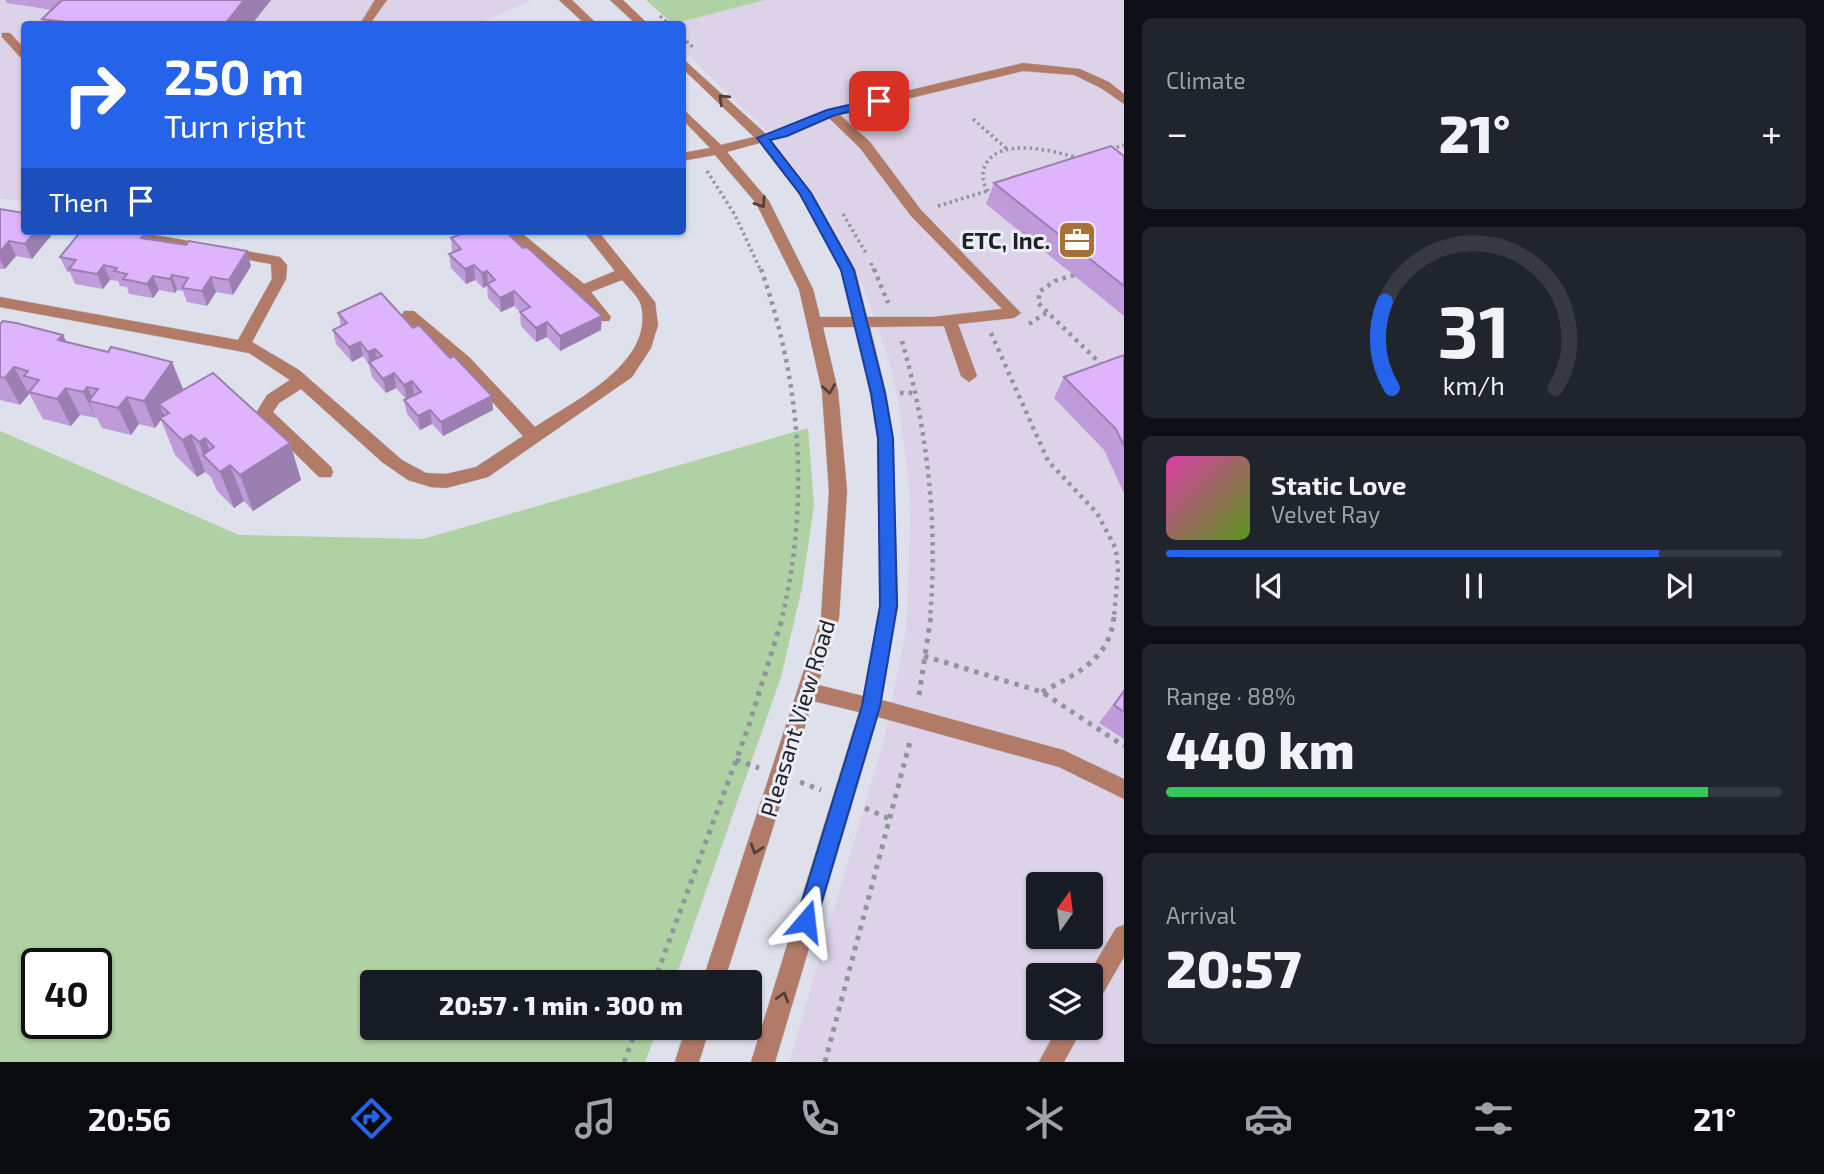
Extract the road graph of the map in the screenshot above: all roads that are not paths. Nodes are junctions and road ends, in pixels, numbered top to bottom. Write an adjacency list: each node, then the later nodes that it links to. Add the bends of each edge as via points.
1 (382, 0): 4 (street)
2 (565, 0): 5 (street)
3 (616, 0): 6 (street)
4 (367, 21)
5 (588, 21)
6 (639, 21)
7 (6, 36): 8 (street)
8 (21, 51)
9 (686, 65): 15 (street, one-way to 9)
10 (1124, 80): 11 (street)
11 (1105, 85): 12 (street); 13 (street, via 1076,72 1023,67)
12 (1124, 100)
13 (831, 113): 15 (street); 28 (street, via 865,145 916,213 1014,313)
14 (686, 115): 16 (street, Pleasant View Road)
15 (763, 138): 16 (street); 30 (street, via 805,193 848,270)
16 (719, 150): 17 (street); 29 (street, Pleasant View Road, one-way to 29, via 762,201 806,289)
17 (689, 157)
18 (129, 235): 31 (street, via 275,260 280,265 279,279)
19 (515, 235): 22 (street)
20 (593, 235): 21 (street)
21 (625, 273): 22 (street); 34 (street, via 648,302 650,325 643,348 626,373)
22 (582, 290): 26 (street)
23 (0, 302): 24 (street)
24 (19, 305): 27 (street); 31 (street)
25 (409, 315): 34 (street, via 464,361)
26 (604, 317)
27 (7, 320)
28 (949, 320): 30 (street); 32 (street)
29 (816, 322): 30 (street); 36 (street, Pleasant View Road, one-way to 36, via 830,391 838,491 830,618)
30 (861, 323): 37 (street, via 885,438 889,606)
31 (242, 346): 33 (street, via 271,358)
32 (969, 376)
33 (301, 381): 34 (street, via 403,469 424,480 456,481 482,472); 35 (street, via 273,399 264,413)
34 (534, 437)
35 (325, 472)
36 (807, 691): 37 (street); 40 (street, Pleasant View Road, one-way to 40)
37 (871, 706): 38 (street, via 1063,759); 45 (street, one-way to 37)
38 (1124, 789)
39 (1124, 936): 41 (street)
40 (717, 970)
41 (1103, 972)
42 (694, 1040): 44 (street)
43 (1064, 1040): 46 (street)
44 (687, 1062)
45 (763, 1062)
46 (1051, 1062)

